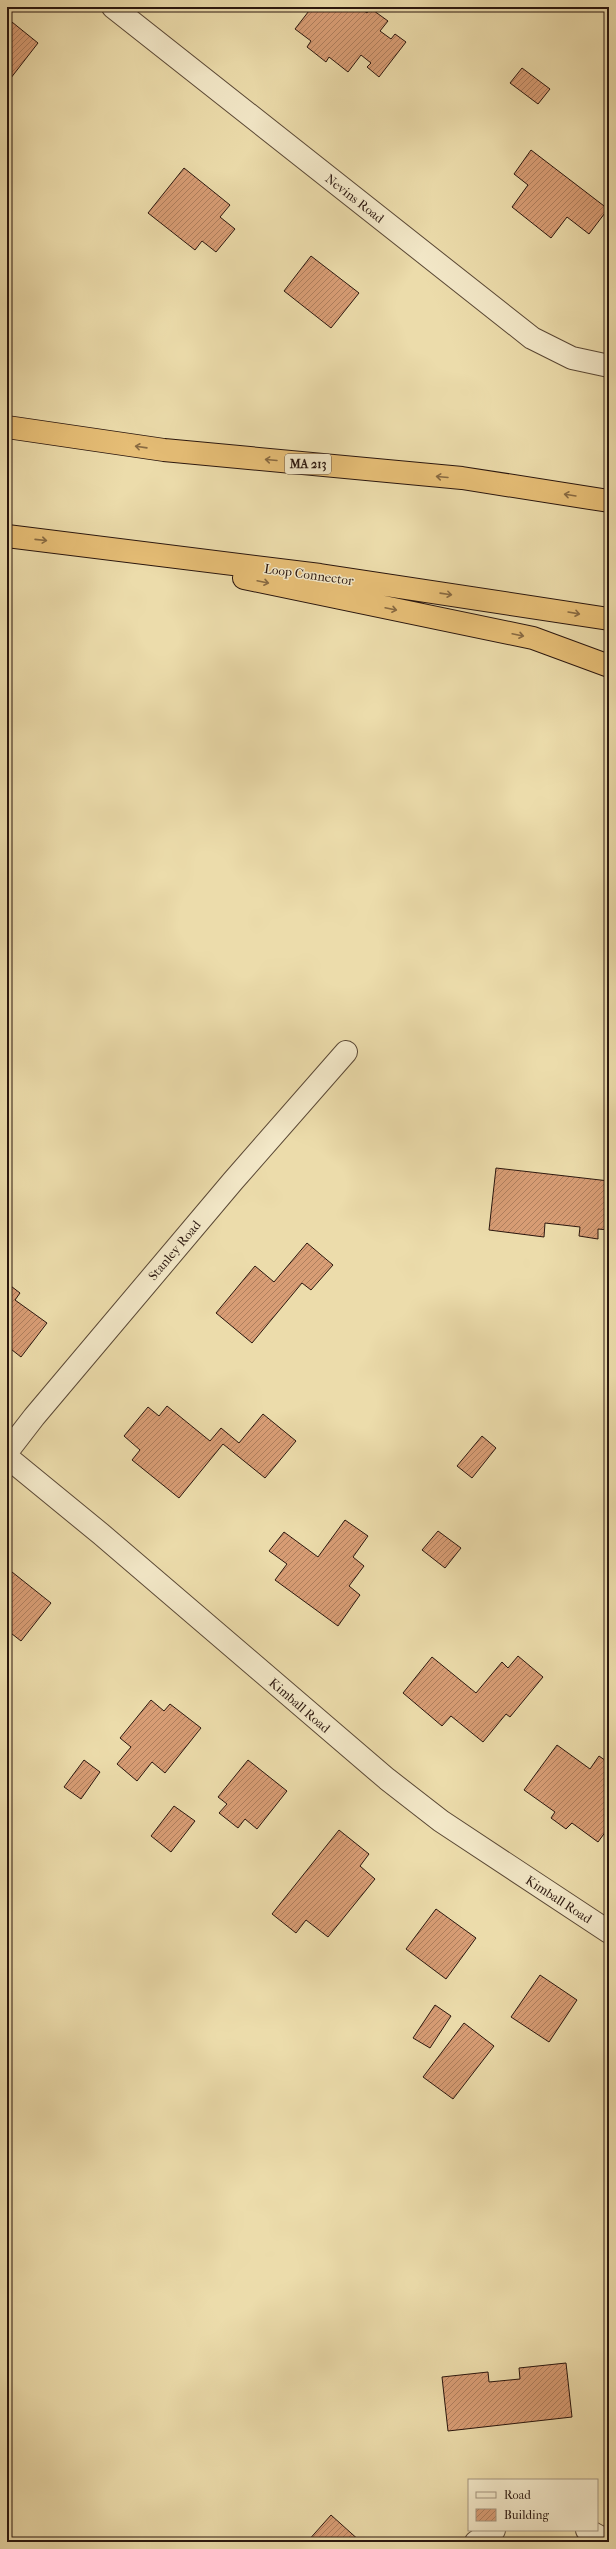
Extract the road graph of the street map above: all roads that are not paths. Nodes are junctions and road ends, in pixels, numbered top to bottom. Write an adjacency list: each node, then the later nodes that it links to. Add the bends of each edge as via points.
1 (113, 7): 2 (street, Nevins Road, via 532,338 572,358)
2 (609, 366)
3 (7, 427): 4 (highway, MA 213, one-way to 3, via 462,478 164,450)
4 (609, 501)
5 (7, 536): 6 (highway, Loop Connector, one-way to 6)
6 (74, 543): 7 (highway, Loop Connector, one-way to 7, via 320,575); 8 (highway, one-way to 8, via 533,638)
7 (609, 619)
8 (609, 666)
9 (346, 1052): 10 (street, Stanley Road, via 223,1192)
10 (7, 1452)
11 (7, 1457): 12 (street, Kimball Road, via 101,1534 387,1779 441,1821)
12 (609, 1932)
13 (492, 2531): 15 (street)
14 (589, 2531): 16 (street)
15 (476, 2542)
16 (609, 2542)

